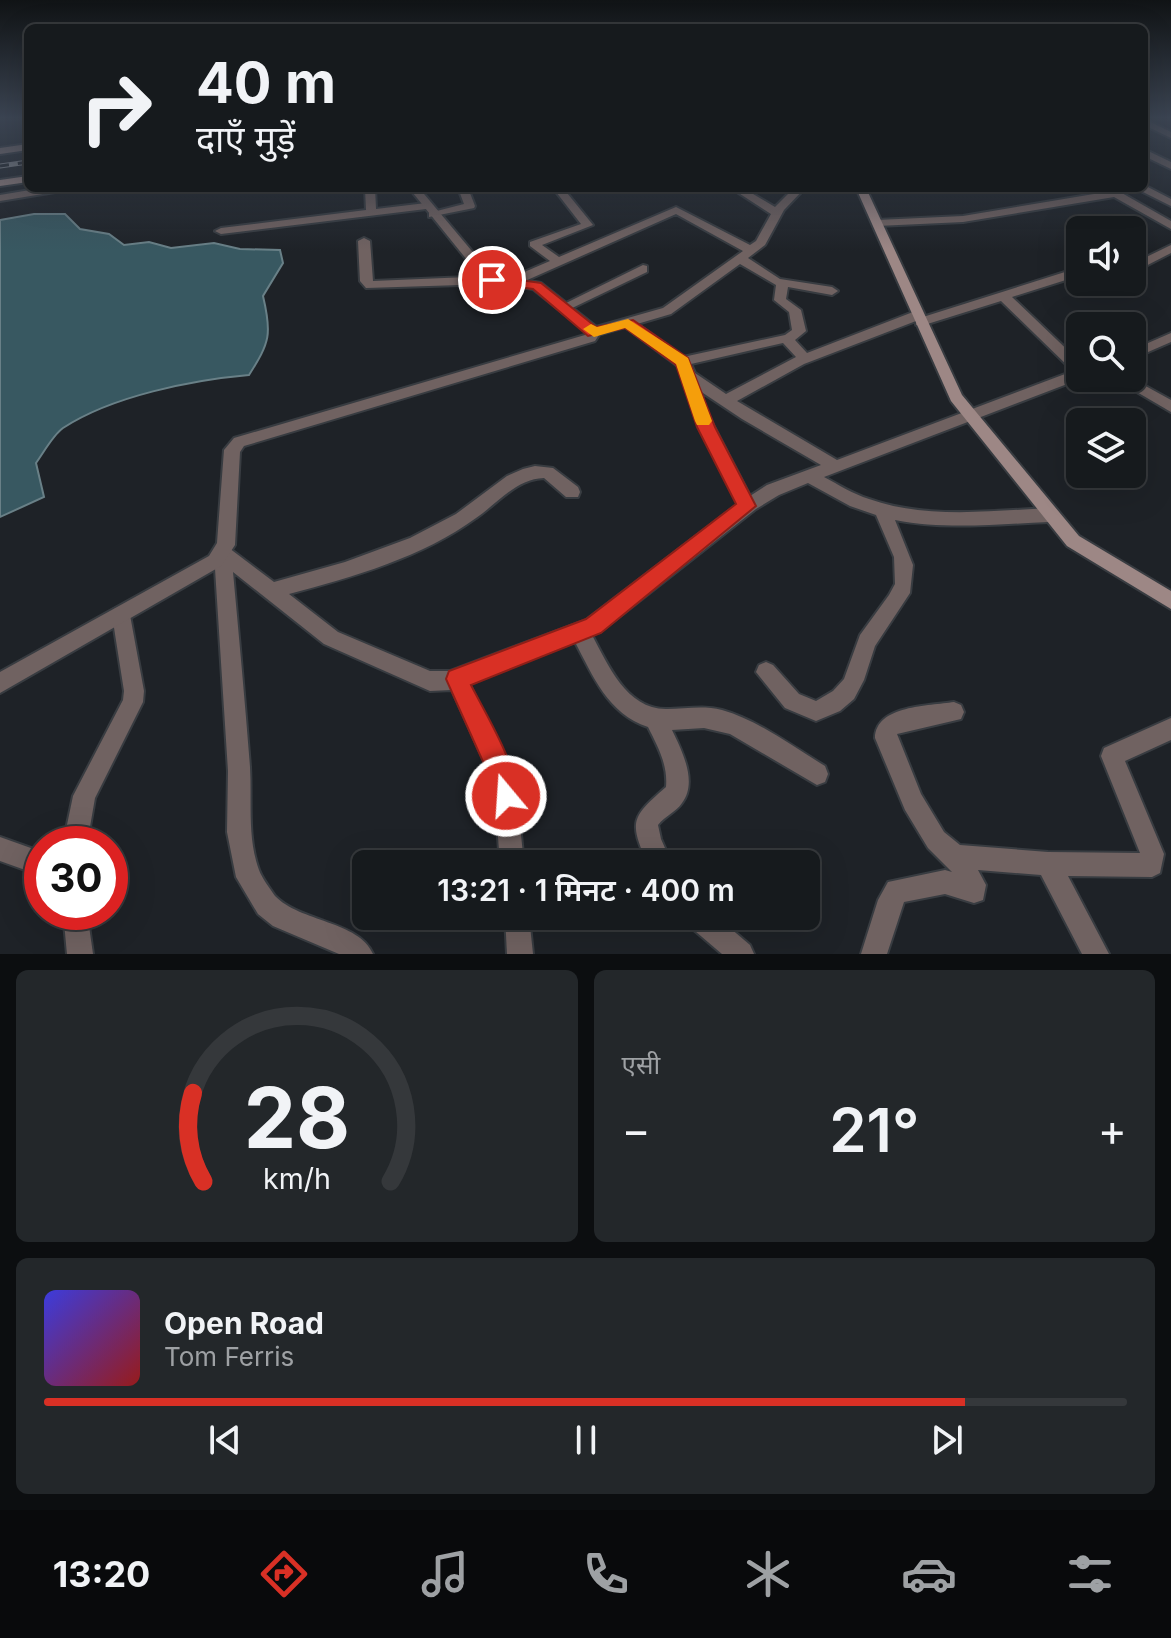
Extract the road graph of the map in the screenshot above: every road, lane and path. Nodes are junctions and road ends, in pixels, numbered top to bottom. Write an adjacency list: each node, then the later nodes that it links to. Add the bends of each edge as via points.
1 (24, 180): 2 (main road)
2 (0, 183)
3 (1148, 191): 15 (street)
4 (37, 192): 14 (street)
5 (370, 192): 17 (street)
6 (417, 192): 16 (street)
7 (465, 192): 16 (street, via 470,206)
8 (561, 192): 26 (street, via 588,225 534,244)
9 (743, 192): 18 (street)
10 (796, 192): 18 (street)
11 (863, 192): 19 (main road)
12 (1105, 192): 19 (street, via 963,219)
13 (1112, 192): 20 (street)
14 (0, 198)
15 (1171, 203)
16 (430, 210): 17 (street); 29 (street)
17 (371, 212): 21 (street)
18 (777, 213): 24 (street, via 766,235)
19 (877, 223): 35 (main road)
20 (1171, 226)
21 (221, 231)
22 (364, 241): 29 (street, via 370,285)
23 (1171, 248): 25 (street)
24 (746, 255): 26 (street, via 676,210); 31 (street); 36 (street, via 661,315)
25 (1146, 261)
26 (559, 262): 30 (street)
27 (643, 269): 34 (street)
28 (1066, 276): 33 (street)
29 (492, 280): 30 (street)
30 (512, 282): 34 (street, via 537,286)
31 (782, 284): 32 (street); 39 (street, via 780,300 795,308 799,331)
32 (832, 291)
33 (1003, 296): 35 (street); 41 (street)
34 (564, 307): 37 (street)
35 (920, 318): 42 (street); 48 (main road)
36 (628, 323): 37 (street); 43 (street)
37 (594, 332): 55 (street, via 582,343 239,442 232,450)
38 (1171, 337): 40 (street)
39 (788, 338): 42 (street); 43 (street)
40 (1146, 349)
41 (1066, 358)
42 (805, 359): 46 (street)
43 (686, 369): 46 (street); 52 (street, via 706,427)
44 (1066, 377): 48 (street)
45 (1145, 392): 47 (street)
46 (725, 401): 49 (street)
47 (1171, 407)
48 (969, 414): 49 (street); 54 (main road)
49 (835, 466): 50 (street)
50 (807, 476): 52 (street); 53 (street)
51 (572, 492): 56 (street, via 547,472 527,473 465,517 421,540 364,565)
52 (747, 506): 59 (street)
53 (882, 509): 54 (street, via 947,517); 60 (street, via 905,578 893,609 868,638 847,691 816,711 792,701)
54 (1049, 515): 57 (main road, via 1089,554)
55 (223, 553): 56 (street); 58 (street); 78 (street, via 239,832 248,877 282,917)
56 (270, 591): 61 (street, via 331,638 430,681)
57 (1171, 601)
58 (121, 615): 62 (street); 67 (street, via 133,702 84,796)
59 (580, 633): 61 (street); 64 (street, via 607,681 637,712)
60 (766, 672)
61 (457, 679): 69 (street, via 504,784)
62 (0, 683)
63 (954, 712): 71 (street, via 894,723 885,732 913,802 936,840)
64 (655, 719): 66 (street, via 724,720); 70 (street, via 670,749 678,789 646,820)
65 (1171, 729): 73 (street, via 1112,756 1152,865)
66 (817, 774)
67 (78, 826)
68 (0, 849): 72 (street)
69 (511, 850)
70 (653, 850)
71 (955, 856): 73 (street); 81 (street, via 974,891 945,882 897,891)
72 (24, 858)
73 (1048, 864): 82 (street)
74 (77, 930): 77 (street)
75 (518, 930): 79 (street)
76 (713, 930): 80 (street)
77 (80, 954)
78 (360, 954)
79 (520, 954)
80 (741, 954)
81 (874, 954)
82 (1096, 954)

